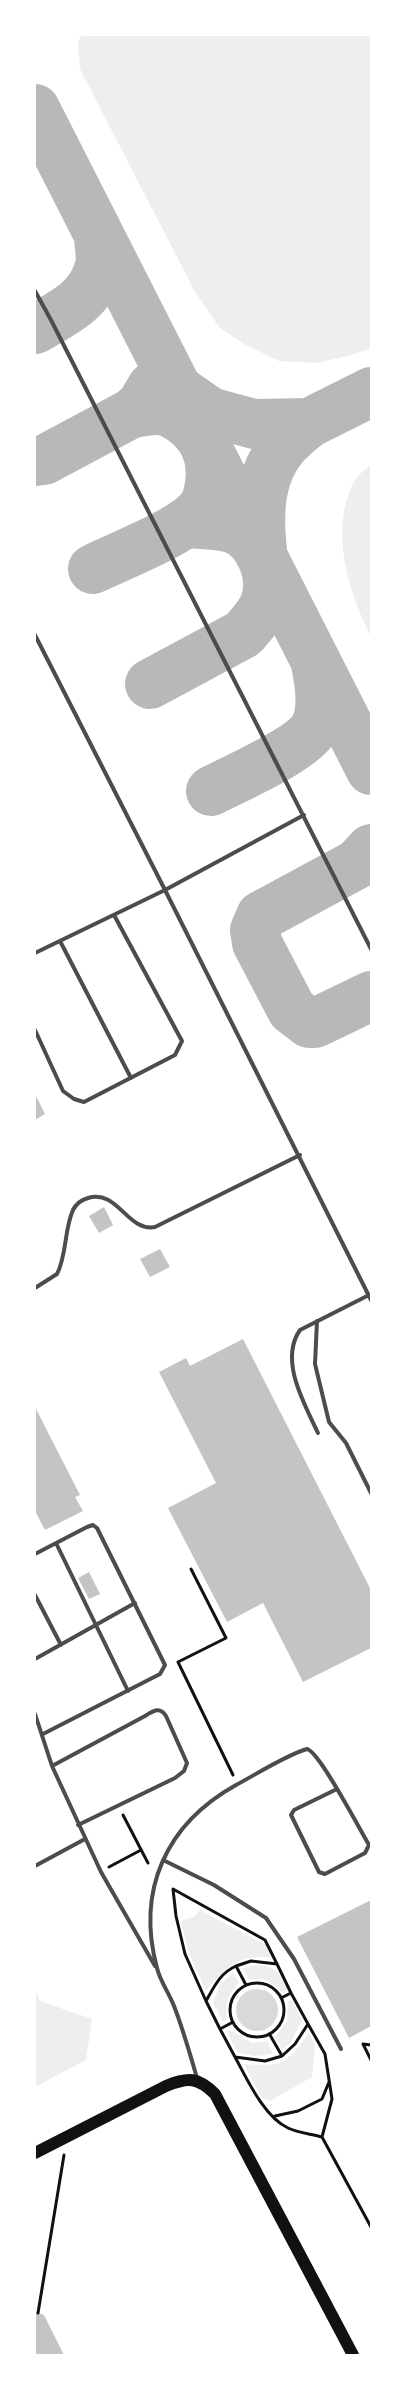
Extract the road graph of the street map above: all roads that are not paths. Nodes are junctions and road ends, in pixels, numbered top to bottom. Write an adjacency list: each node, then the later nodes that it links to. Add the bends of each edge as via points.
1 (35, 292): 3 (lane)
2 (35, 635): 4 (lane)
3 (304, 815): 4 (lane); 7 (lane)
4 (164, 890): 5 (lane); 11 (lane)
5 (114, 915): 6 (lane); 10 (lane, via 182,1041 176,1055)
6 (60, 941): 8 (lane); 10 (lane)
7 (371, 949)
8 (35, 953)
9 (35, 1030): 10 (lane, via 63,1091 74,1099 84,1102)
10 (131, 1078)
11 (300, 1155): 12 (lane, via 155,1227 140,1226 109,1198 95,1196 84,1199 72,1211 57,1274); 13 (lane)
12 (35, 1288)
13 (369, 1295): 14 (lane); 15 (lane)
14 (371, 1300)
15 (317, 1321): 16 (lane, via 300,1330 291,1351 302,1401); 17 (lane, via 315,1364 329,1422 346,1443)
16 (318, 1432)
17 (371, 1493)
18 (56, 1543): 19 (lane); 21 (lane, via 93,1525); 22 (lane)
19 (35, 1554)
20 (35, 1594): 23 (lane)
21 (135, 1602): 22 (lane); 25 (lane, via 165,1665 160,1674)
22 (96, 1626): 23 (lane); 25 (lane)
23 (61, 1645): 24 (lane)
24 (35, 1659)
25 (128, 1691): 27 (lane)
26 (35, 1714): 27 (lane)
27 (43, 1734): 28 (lane)
28 (52, 1766): 30 (lane); 30 (lane, via 156,1710 162,1711 170,1724 187,1763 179,1776)
29 (337, 1789): 29 (lane, via 369,1848 323,1874 318,1870 291,1813); 32 (lane, via 316,1754 308,1749 206,1804 191,1818)
30 (78, 1825): 31 (lane)
31 (85, 1839): 33 (lane); 34 (lane)
32 (163, 1860): 34 (lane, via 150,1899); 35 (lane, via 214,1885 266,1918 294,1959)
33 (35, 1866)
34 (157, 1970): 36 (lane, via 174,2006)
35 (341, 2049)
36 (198, 2080): 37 (main road, via 166,2086); 38 (main road, via 215,2094)
37 (35, 2153)
38 (353, 2355)

